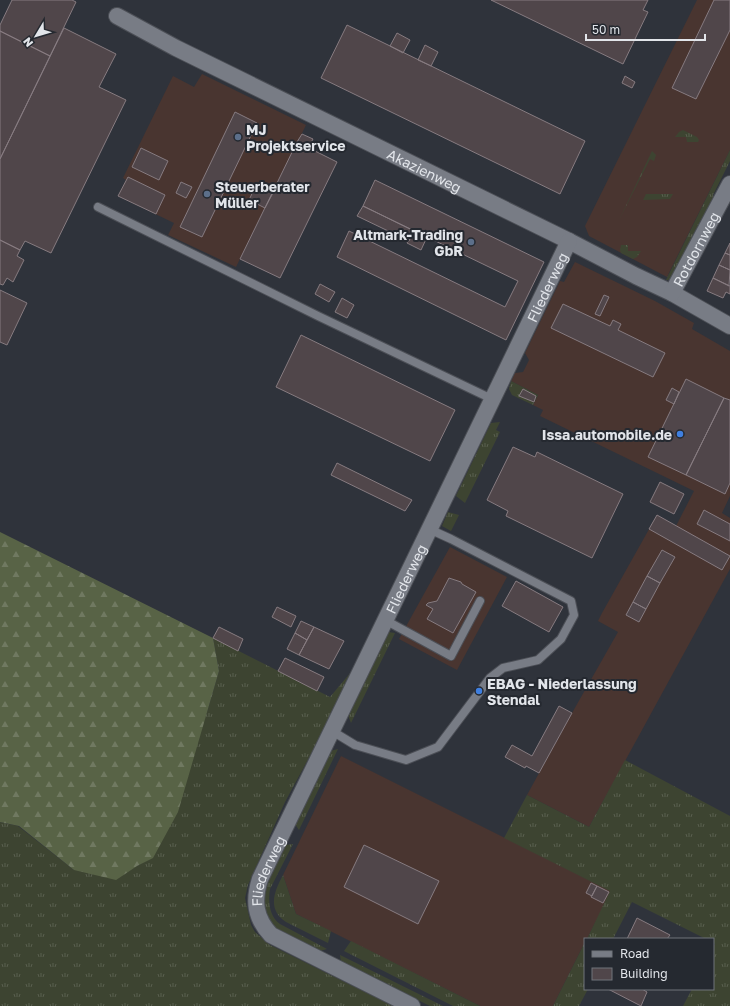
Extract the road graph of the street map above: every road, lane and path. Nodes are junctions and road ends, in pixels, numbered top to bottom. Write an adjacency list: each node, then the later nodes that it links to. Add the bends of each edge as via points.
1 (118, 16): 4 (street, Akazienweg, via 176,48)
2 (730, 184): 5 (street, Rotdornweg)
3 (98, 207): 7 (lane)
4 (569, 241): 5 (street, Akazienweg); 7 (street, Fliederweg)
5 (672, 293): 6 (street, Akazienweg)
6 (730, 326)
7 (492, 399): 8 (street, Fliederweg)
8 (429, 530): 10 (street, Fliederweg); 11 (lane, via 572,602 574,615 561,638 538,660 503,668 490,678 438,747 406,760 355,745)
9 (480, 601): 10 (lane, via 451,656)
10 (385, 620): 11 (street, Fliederweg)
11 (332, 731): 12 (street, Fliederweg, via 260,879 255,901 264,927 271,935)
12 (412, 1006)

